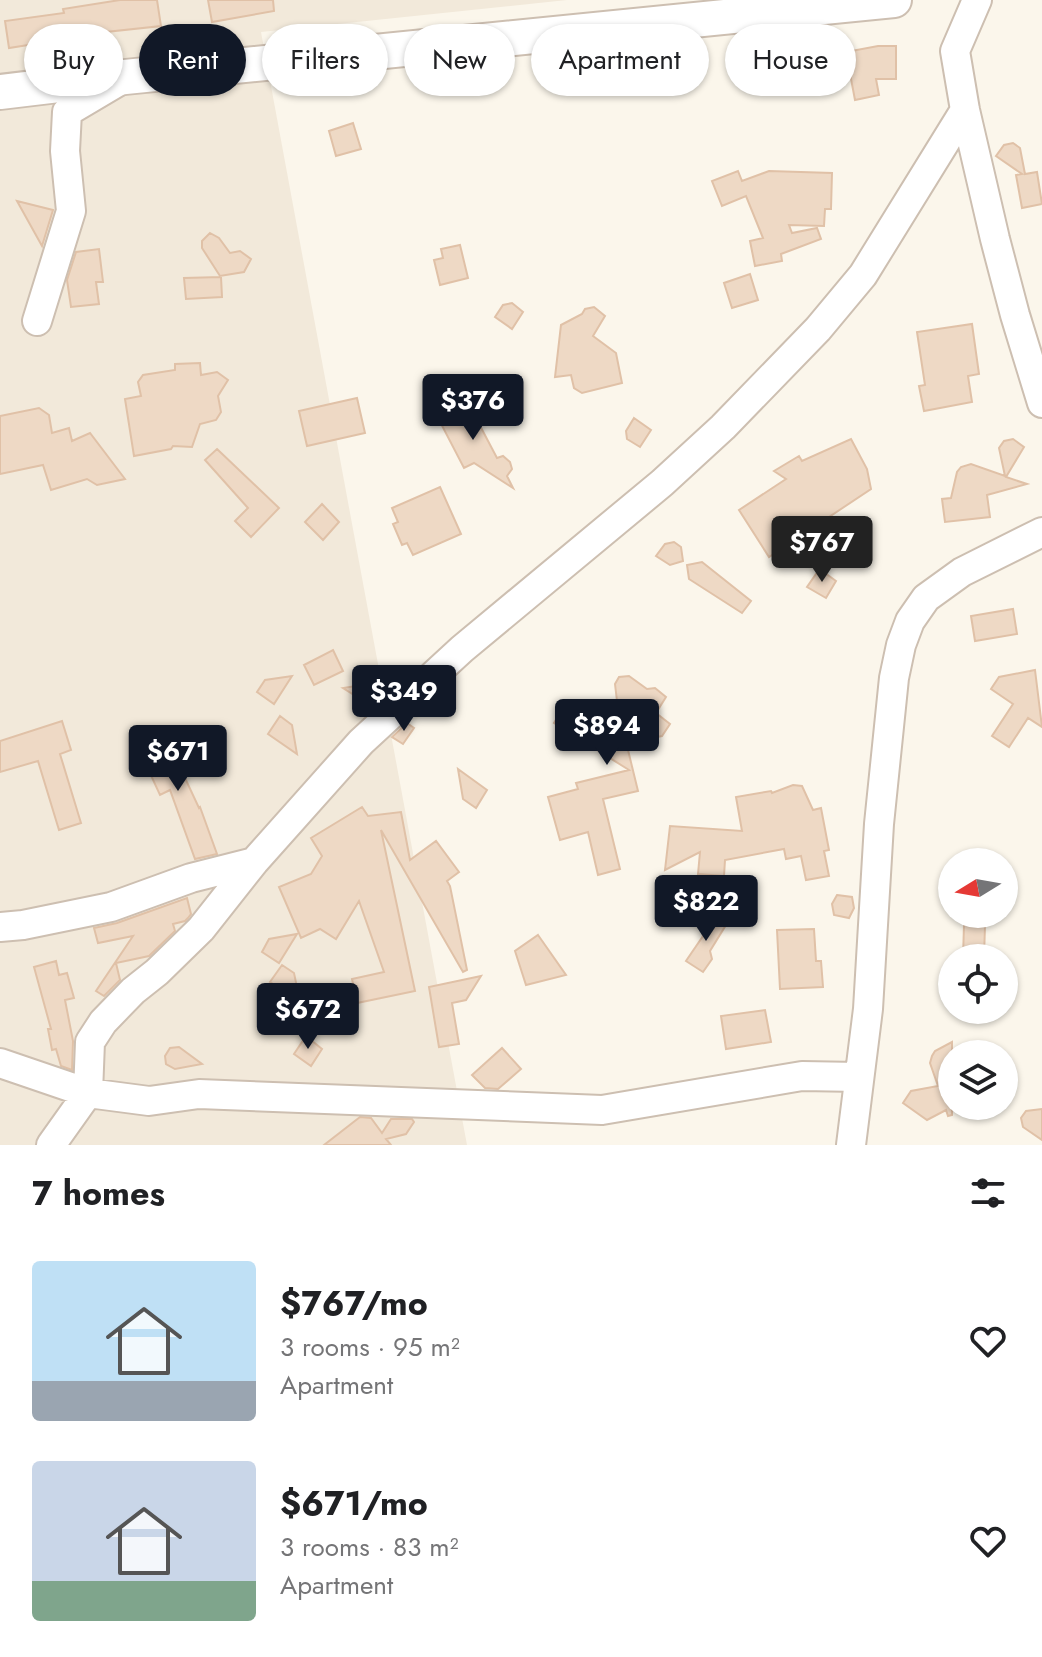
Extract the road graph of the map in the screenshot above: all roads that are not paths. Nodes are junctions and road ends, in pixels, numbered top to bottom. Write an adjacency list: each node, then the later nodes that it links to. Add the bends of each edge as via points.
1 (894, 0): 3 (street)
2 (977, 0): 5 (street, via 955,51)
3 (125, 77): 4 (street); 6 (street, via 67,112 71,211)
4 (0, 92)
5 (965, 110): 7 (street); 9 (street, via 863,275 818,329 662,483 462,649 361,742)
6 (37, 321)
7 (1042, 403)
8 (1042, 532): 12 (street, via 962,572 926,598 901,645 879,824)
9 (254, 862): 10 (street, via 111,907); 13 (street, via 201,929 103,1022 90,1042)
10 (0, 927)
11 (0, 1063): 13 (street)
12 (859, 1077): 13 (street, via 802,1076 602,1110 199,1094 149,1101); 15 (street)
13 (88, 1093): 14 (street)
14 (51, 1145)
15 (851, 1145)

